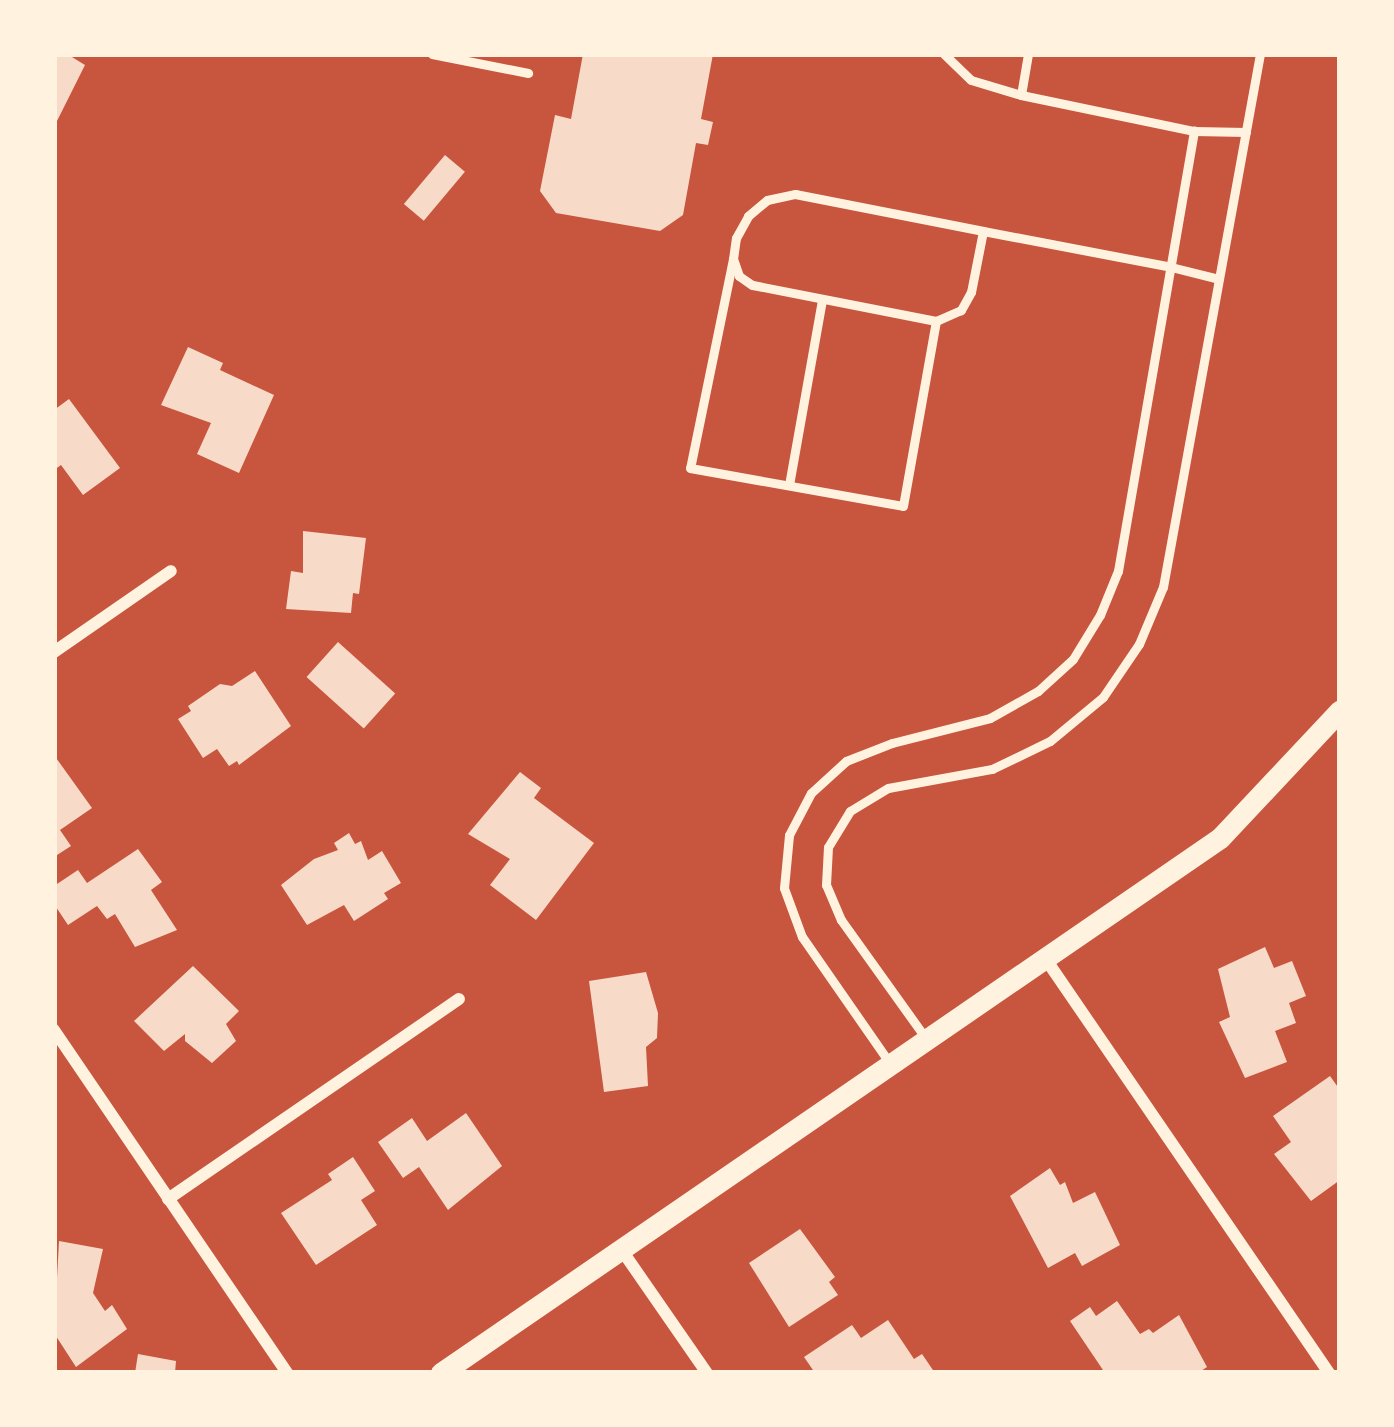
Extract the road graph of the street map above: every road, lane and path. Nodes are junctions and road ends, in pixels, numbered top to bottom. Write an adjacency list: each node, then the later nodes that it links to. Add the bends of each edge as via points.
1 (432, 54): 5 (lane)
2 (944, 54): 6 (lane, via 970,80)
3 (1028, 54): 6 (lane)
4 (1260, 54): 8 (lane)
5 (529, 73)
6 (1021, 95): 7 (lane)
7 (1194, 130): 8 (lane); 11 (lane)
8 (1246, 132): 12 (lane)
9 (983, 231): 10 (lane, via 795,194 767,200 748,216); 11 (lane); 14 (lane, via 971,292 961,310)
10 (733, 259): 13 (lane, via 752,285); 15 (lane, via 690,468)
11 (1171, 267): 12 (lane); 23 (lane, via 1118,571 1073,658 1038,691 990,718 846,761 811,794 789,835 784,887 802,938)
12 (1219, 279): 22 (lane, via 1163,586 1139,644 1103,697 1050,741 992,770 888,788 850,811 828,847 826,885 841,920)
13 (822, 299): 14 (lane); 15 (lane)
14 (936, 321): 15 (lane, via 903,506)
15 (789, 485)
16 (171, 571): 17 (street)
17 (54, 652)
18 (1340, 710): 19 (street, via 1220,838)
19 (1045, 958): 22 (street); 29 (street)
20 (459, 999): 24 (street)
21 (54, 1030): 24 (street)
22 (927, 1040): 23 (street)
23 (891, 1064): 25 (street)
24 (167, 1198): 26 (street)
25 (621, 1249): 27 (street); 28 (street)
26 (286, 1373)
27 (441, 1373)
28 (707, 1373)
29 (1329, 1373)

